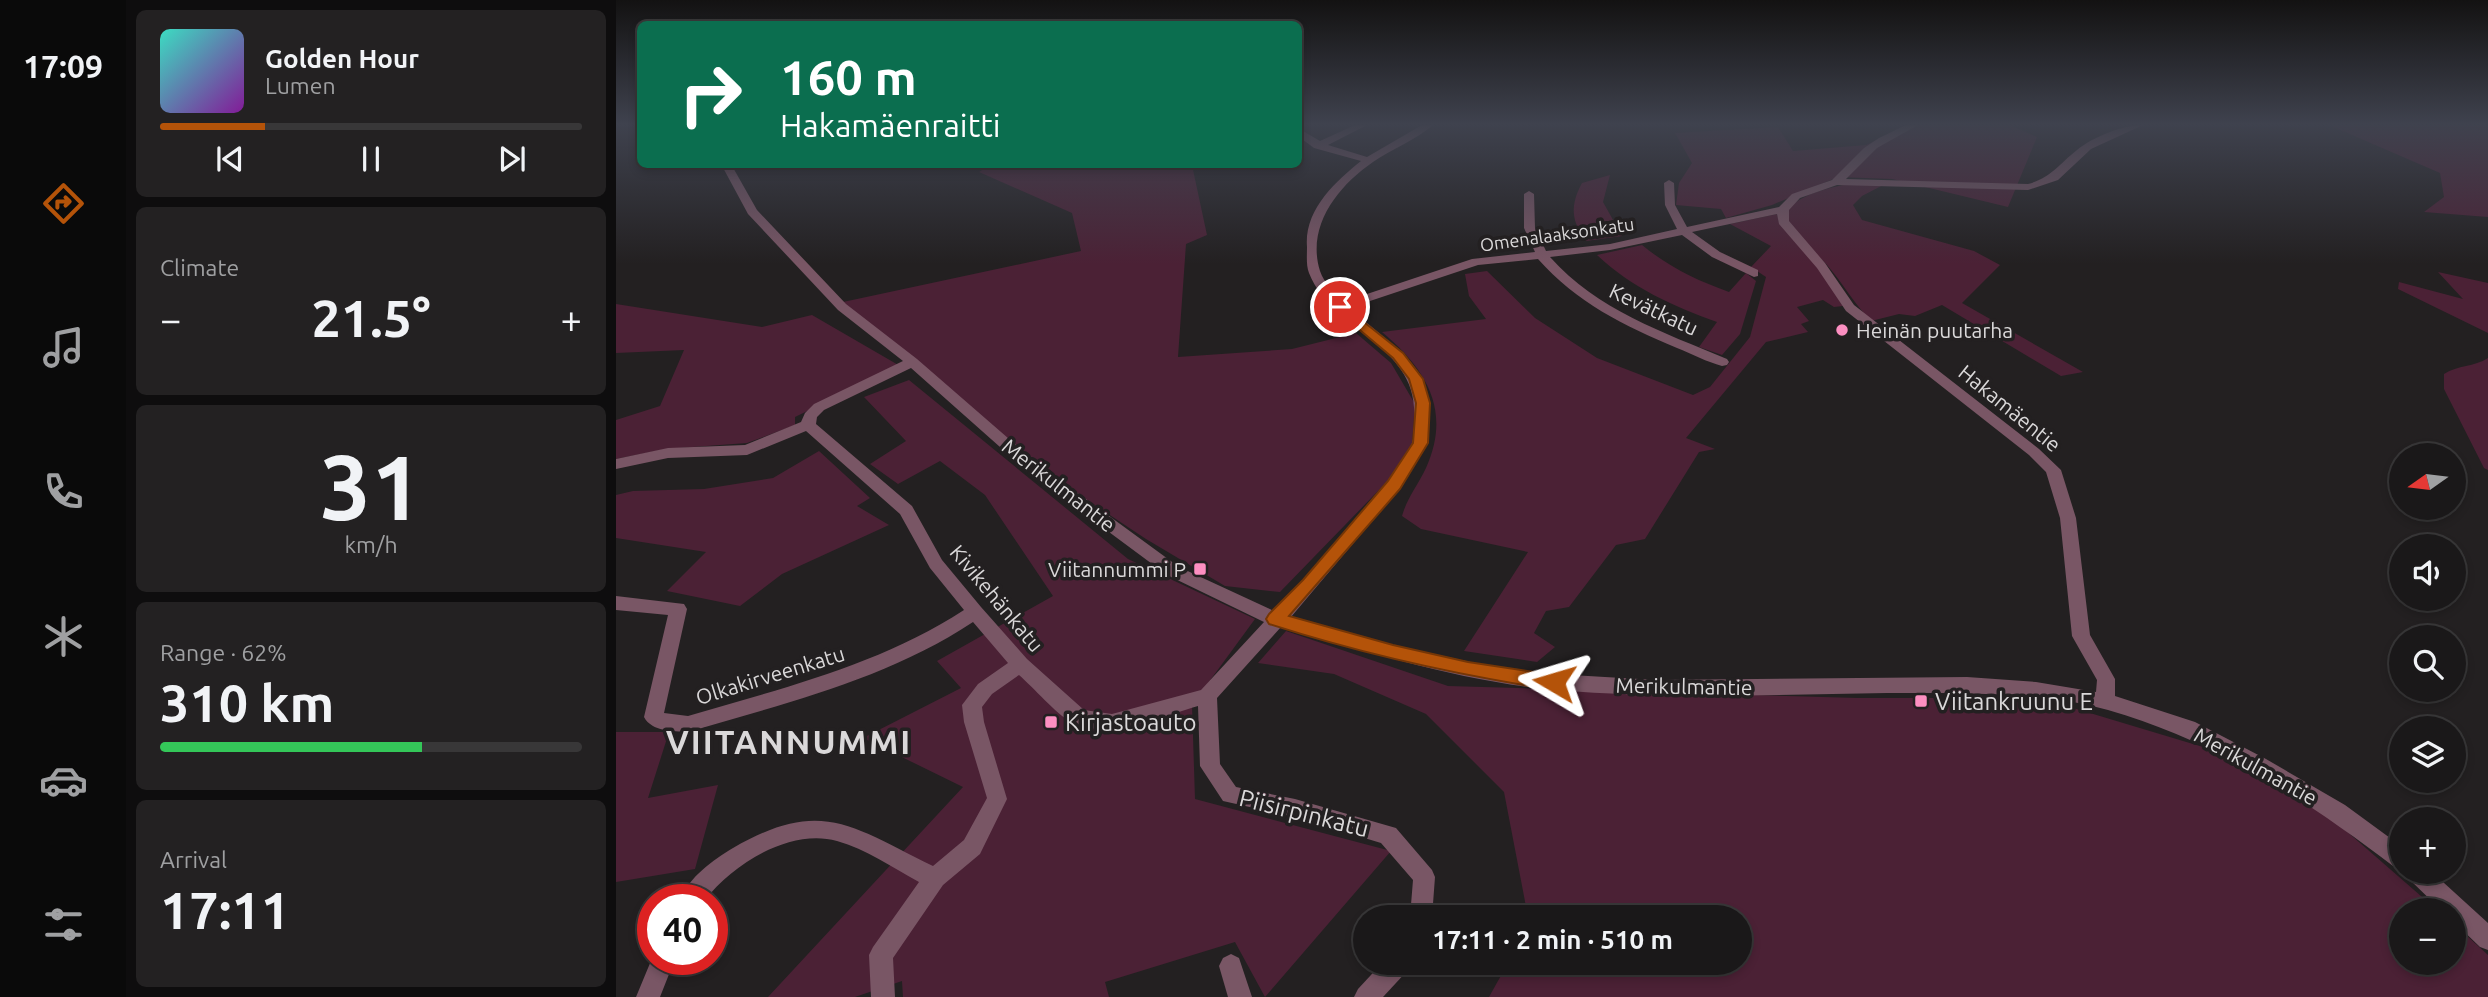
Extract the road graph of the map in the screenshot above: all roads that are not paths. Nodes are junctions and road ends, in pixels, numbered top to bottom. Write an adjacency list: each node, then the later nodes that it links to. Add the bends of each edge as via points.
1 (730, 172): 13 (street, Merikulmantie, via 752,212 842,307)
2 (1355, 172): 12 (street, via 1331,195 1315,224 1312,243 1314,271)
3 (1850, 172): 6 (street)
4 (2063, 172): 6 (street, via 2028,187)
5 (1669, 183): 9 (street, via 1670,205)
6 (1836, 183): 8 (street, via 1796,197)
7 (1529, 194): 10 (street, Kevätkatu, via 1529,233)
8 (1783, 209): 9 (street, Omenalaaksonkatu); 22 (street, Hakamäentie, via 1783,222 1850,308 2053,470 2068,518 2081,636 2106,679)
9 (1686, 232): 10 (street, Omenalaaksonkatu); 11 (street, via 1695,242)
10 (1543, 256): 12 (street, Omenalaaksonkatu, via 1476,262); 14 (street, Kevätkatu, via 1584,297)
11 (1754, 273)
12 (1340, 307): 19 (street, via 1398,356 1416,379 1423,403 1420,443 1394,485)
13 (912, 362): 15 (street, via 819,407); 19 (street, Merikulmantie, via 1033,468 1173,571)
14 (1722, 362)
15 (808, 425): 16 (street, via 747,450 668,453); 18 (street, Kivikehänkatu, via 906,510 936,564)
16 (616, 464)
17 (616, 603): 18 (street, Olkakirveenkatu, via 678,609 654,717 688,724 852,675 935,638)
18 (975, 612): 20 (street, Kivikehänkatu)
19 (1275, 619): 21 (street); 22 (street, Merikulmantie, via 1468,670 1554,682 1656,688 1967,685)
20 (1020, 664): 21 (street, Kivikehänkatu, via 1077,716 1092,721 1112,722); 24 (street, via 985,689 972,705 997,799 972,847)
21 (1207, 696): 27 (street, Piisirpinkatu, via 1210,766 1230,795 1296,808 1388,835 1424,877)
22 (2105, 701): 23 (street, Merikulmantie, via 2188,728 2259,765)
23 (2389, 850)
24 (935, 878): 25 (street, via 835,831 800,830 721,867); 33 (street, via 881,955)
25 (706, 884)
26 (2430, 884): 28 (street)
27 (1422, 905)
28 (2488, 939)
29 (1231, 967): 34 (street)
30 (657, 975): 32 (street)
31 (1387, 975): 35 (street)
32 (648, 997)
33 (883, 997)
34 (1240, 997)
35 (1366, 997)

